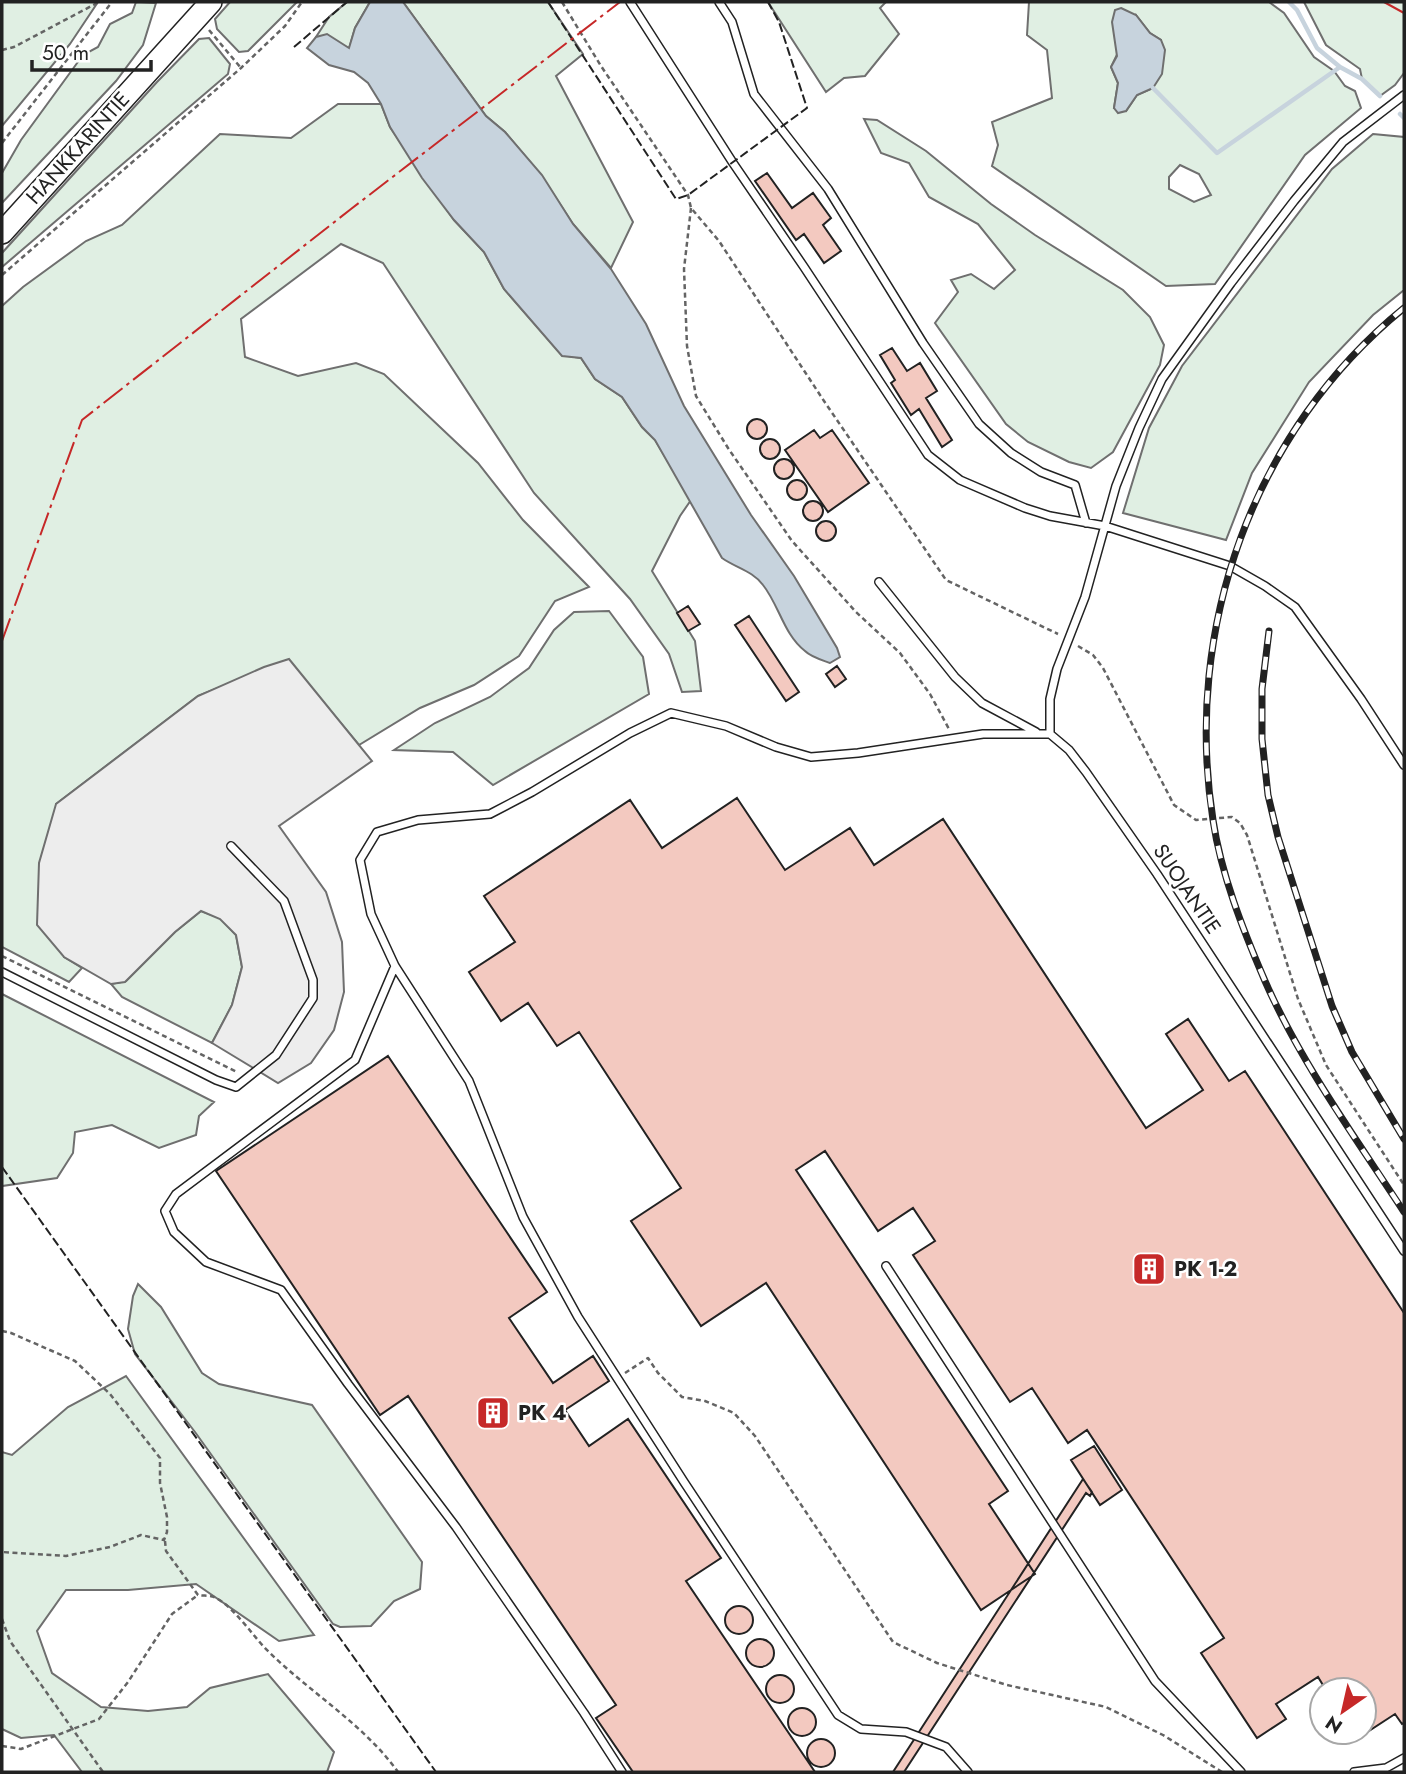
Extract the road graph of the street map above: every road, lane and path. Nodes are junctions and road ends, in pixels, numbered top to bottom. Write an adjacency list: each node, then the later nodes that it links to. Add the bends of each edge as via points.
1 (99, 2): 9 (path)
2 (112, 2): 12 (path)
3 (211, 2): 15 (main road, HANKKARINTIE)
4 (302, 2): 10 (path, via 285,26)
5 (562, 2): 13 (path)
6 (630, 2): 17 (lane, via 928,455 960,480 1025,508)
7 (719, 2): 17 (lane, via 732,22 754,94 828,189 979,424 1021,460 1075,485)
8 (208, 29): 10 (path)
9 (2, 50)
10 (241, 68): 16 (path)
11 (1404, 95): 18 (lane, via 1343,142 1162,379 1116,486)
12 (2, 143)
13 (688, 195)
14 (691, 208): 22 (path, via 684,269 687,346 696,396 792,541 908,663 930,694)
15 (2, 233)
16 (2, 275)
17 (1086, 523): 18 (lane)
18 (1105, 526): 21 (lane, via 1085,597 1057,669 1050,699); 23 (lane, via 1230,566 1295,607)
19 (879, 582): 20 (lane, via 955,677 982,703)
20 (1038, 733): 21 (lane); 22 (lane)
21 (1050, 734): 29 (lane, SUOJANTIE, via 1069,750 1157,874)
22 (951, 738): 26 (lane, via 811,757 726,726 671,713 490,814 418,820 377,832 360,860 370,914)
23 (1404, 765)
24 (231, 846): 28 (lane, via 284,901 313,980 313,998 294,1028 276,1055)
25 (2, 956): 28 (path)
26 (395, 965): 32 (lane, via 469,1081 523,1217); 42 (lane, via 355,1060 176,1195 165,1211 174,1232 205,1262 281,1290 456,1527)
27 (2, 972): 28 (lane, via 216,1080 236,1087)
28 (249, 1078)
29 (1404, 1251)
30 (886, 1266): 45 (lane, via 1155,1681)
31 (2, 1331): 33 (path, via 75,1361 145,1437 160,1458 167,1517)
32 (618, 1378): 43 (lane, via 838,1715 861,1729 906,1732 946,1747); 44 (path, via 648,1358 682,1397 734,1413 755,1436 893,1642 937,1663 1007,1685 1106,1707)
33 (164, 1540): 34 (path, via 141,1535 66,1556); 35 (path, via 166,1551)
34 (2, 1552)
35 (198, 1595): 37 (path, via 172,1614 99,1719); 41 (path, via 215,1597 262,1645 381,1748)
36 (2, 1619): 37 (path, via 10,1641)
37 (73, 1729): 38 (path, via 21,1749); 40 (path)
38 (2, 1746)
39 (1404, 1758): 46 (lane, via 1386,1768)
40 (103, 1772)
41 (398, 1772)
42 (622, 1772)
43 (968, 1772)
44 (1222, 1772)
45 (1241, 1772)
46 (1354, 1772)

